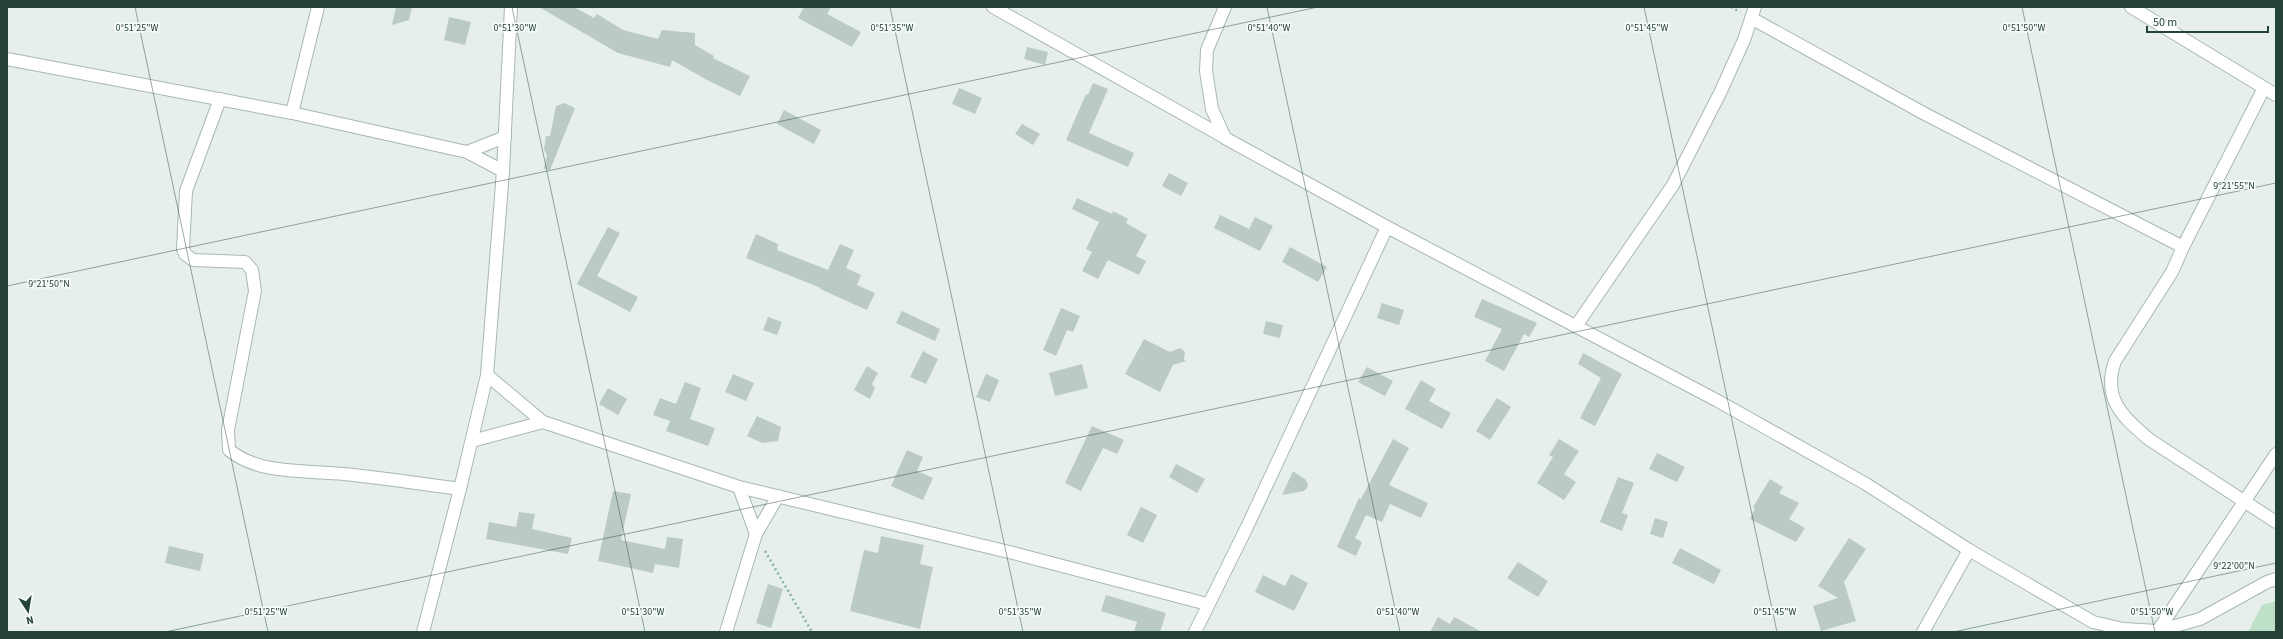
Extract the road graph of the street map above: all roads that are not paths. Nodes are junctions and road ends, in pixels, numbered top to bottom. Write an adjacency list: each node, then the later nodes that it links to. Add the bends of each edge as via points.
1 (318, 7): 11 (street)
2 (512, 7): 12 (street)
3 (993, 7): 13 (street)
4 (1225, 7): 13 (street, via 1207,50 1206,71 1212,109)
5 (2131, 7): 8 (street)
6 (1753, 13): 17 (street, via 1925,114); 18 (street, via 1720,93 1673,185)
7 (7, 59): 10 (street)
8 (2264, 88): 9 (street); 17 (street)
9 (2276, 95)
10 (220, 99): 11 (street); 24 (street, via 186,191 183,249 193,260 245,262 252,270 254,291 228,430 229,450 241,460 271,468 344,474)
11 (292, 113): 14 (street)
12 (505, 137): 14 (street); 15 (street)
13 (1225, 138): 16 (street)
14 (467, 152): 15 (street)
15 (504, 171): 19 (street)
16 (1387, 227): 18 (street); 31 (street, via 1247,527)
17 (2183, 247): 26 (street, via 2172,272 2115,361 2110,375 2110,389 2121,412 2150,440)
18 (1576, 326): 29 (street, via 1718,401 1866,484)
19 (487, 375): 20 (street); 21 (street)
20 (543, 422): 21 (street); 23 (street)
21 (472, 440): 24 (street)
22 (2276, 454): 26 (street)
23 (739, 487): 25 (street); 28 (street)
24 (460, 489): 32 (street)
25 (778, 496): 28 (street); 31 (street, via 1017,554)
26 (2246, 501): 27 (street); 36 (street)
27 (2276, 522)
28 (756, 534): 33 (street)
29 (1970, 550): 35 (street); 36 (street, via 2093,622 2123,630)
30 (2276, 579): 36 (street, via 2200,619)
31 (1207, 604): 34 (street)
32 (423, 632)
33 (726, 632)
34 (1194, 632)
35 (1923, 632)
36 (2157, 632)

